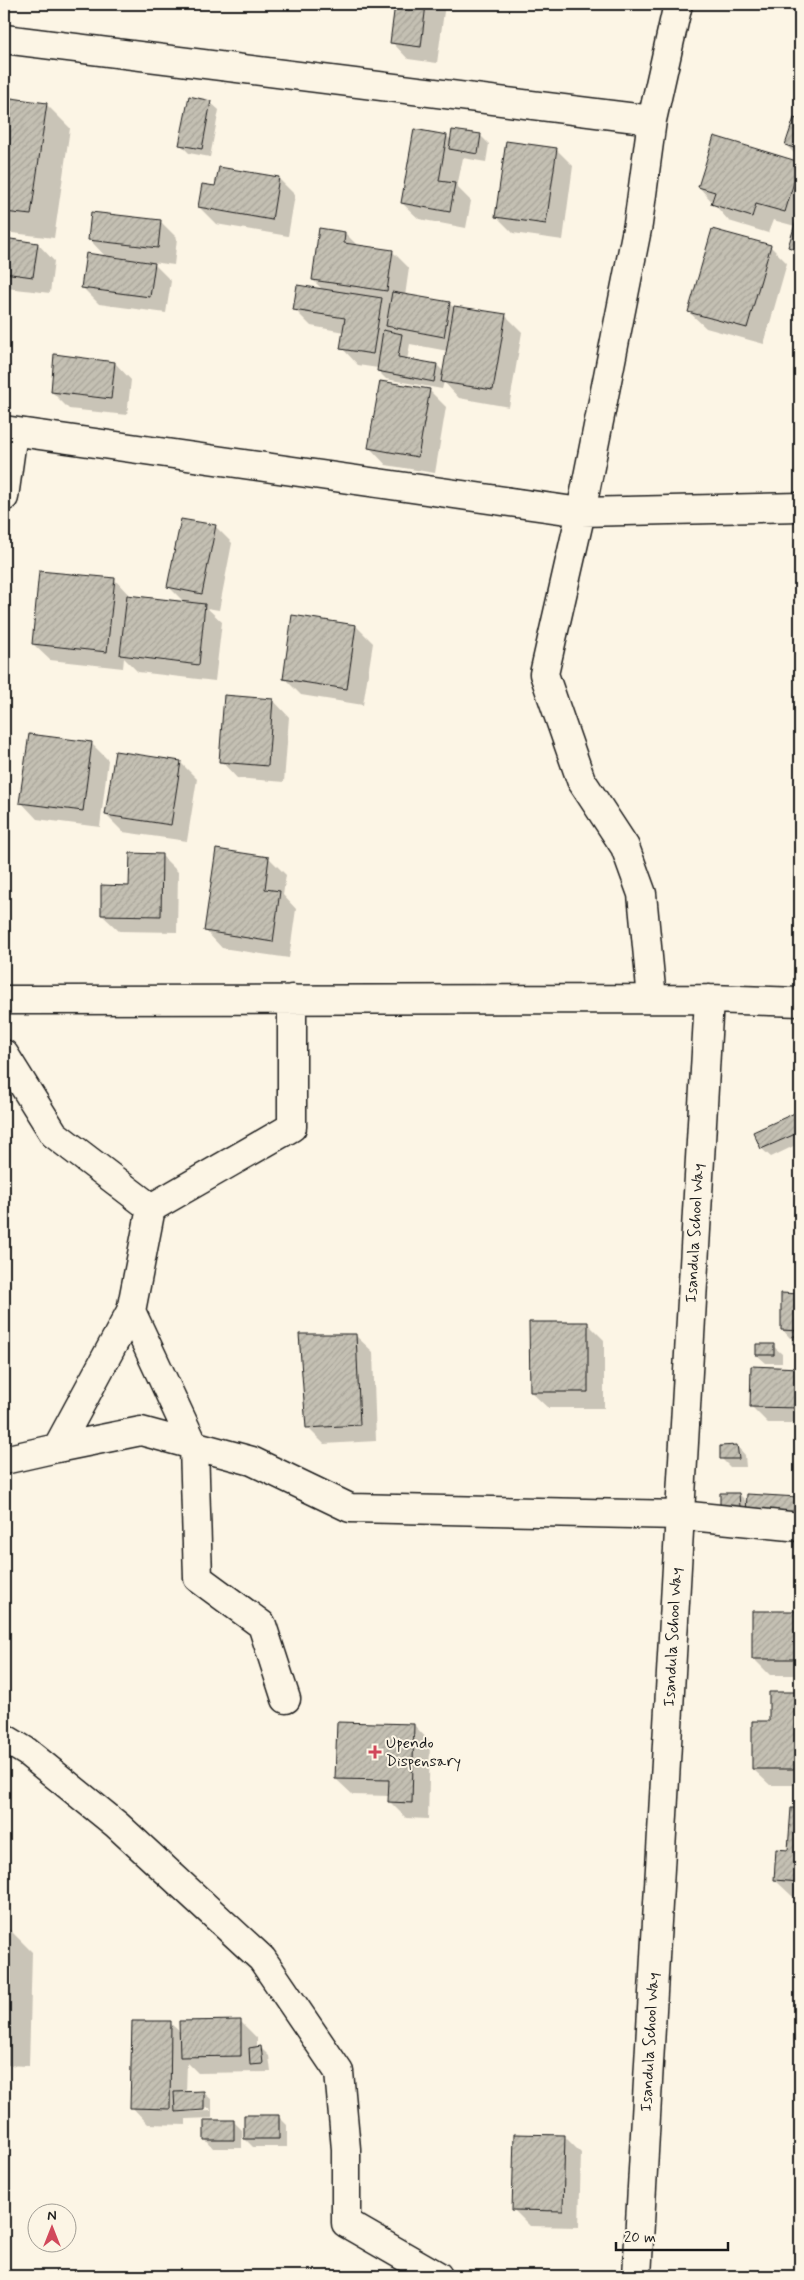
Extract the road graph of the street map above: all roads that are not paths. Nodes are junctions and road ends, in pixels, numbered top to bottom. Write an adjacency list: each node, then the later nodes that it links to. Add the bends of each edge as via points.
1 (678, 4): 3 (street)
2 (4, 39): 3 (street)
3 (652, 120): 7 (street, via 638,224)
4 (8, 431): 5 (street); 7 (street)
5 (4, 497)
6 (800, 507): 7 (street)
7 (581, 512): 8 (street, via 544,674 581,780 625,847 642,894)
8 (652, 998): 9 (street); 10 (street)
9 (709, 998): 12 (street); 19 (street, Isandula School Way)
10 (292, 999): 11 (street); 14 (street, via 292,1128)
11 (4, 1000)
12 (800, 1002)
13 (4, 1054): 14 (street, via 54,1134)
14 (151, 1208): 15 (street)
15 (131, 1311): 16 (street); 17 (street)
16 (194, 1446): 17 (street, via 141,1432); 19 (street, via 252,1461 350,1508); 21 (street, via 198,1578 262,1625)
17 (57, 1448): 18 (street)
18 (4, 1460)
19 (680, 1515): 20 (street); 24 (street, Isandula School Way)
20 (800, 1527)
21 (286, 1699)
22 (4, 1738): 23 (street, via 27,1752 117,1825 262,1959 339,2072 346,2149 346,2223)
23 (438, 2276)
24 (637, 2276)

